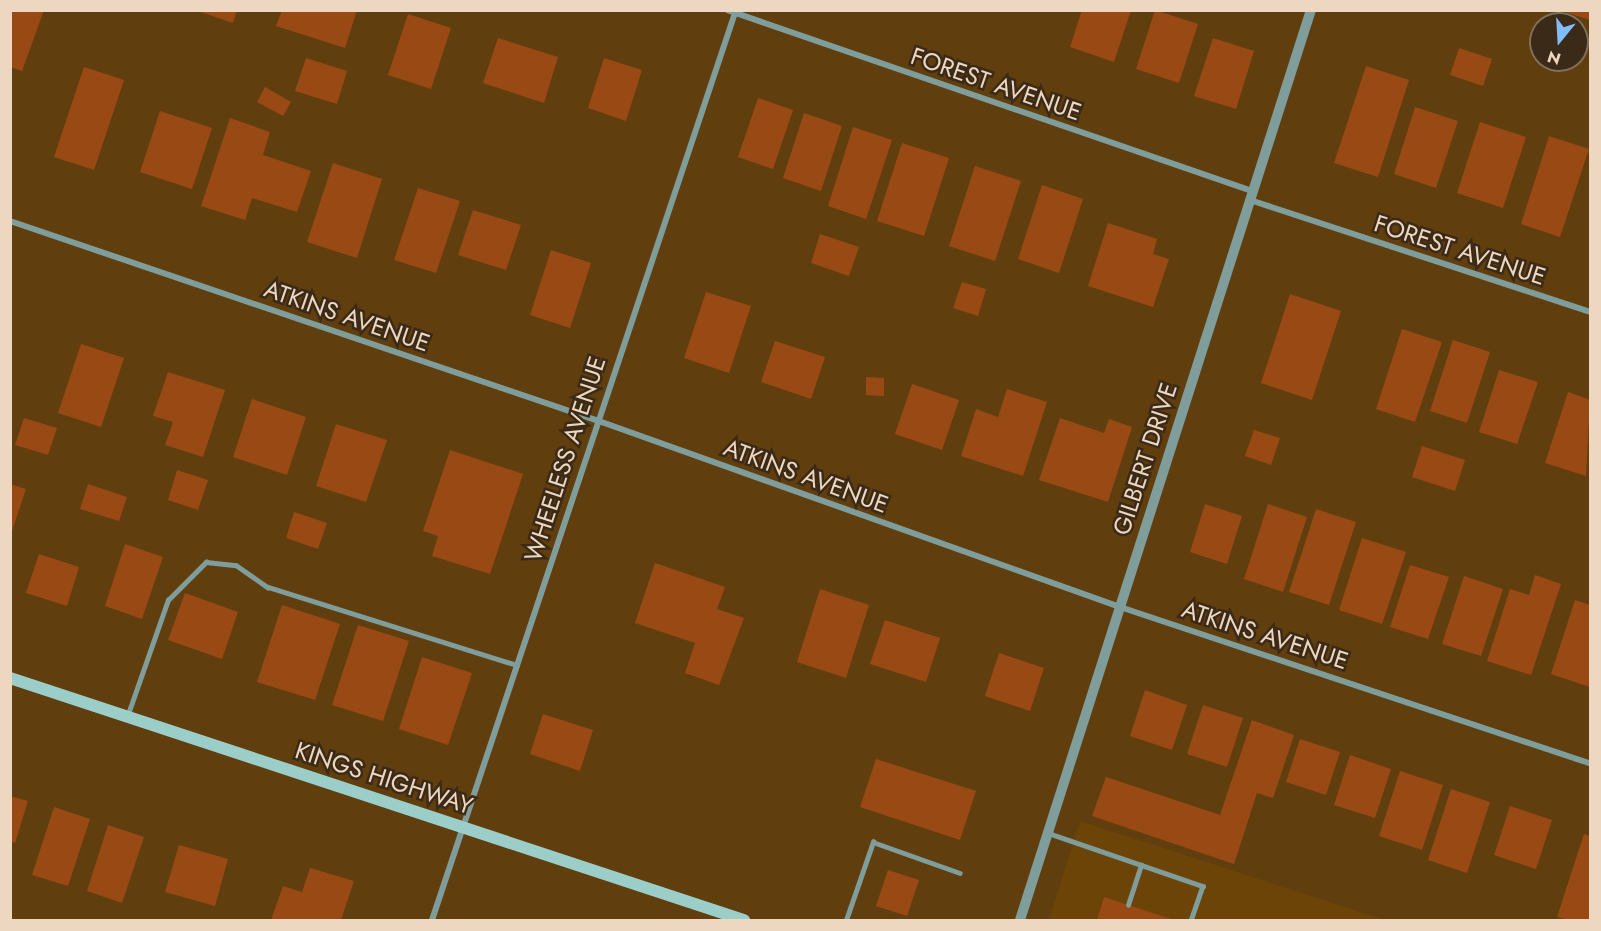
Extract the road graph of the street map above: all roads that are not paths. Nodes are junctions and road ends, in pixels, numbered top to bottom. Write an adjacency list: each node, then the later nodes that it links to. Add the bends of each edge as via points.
1 (728, 10): 3 (street, FOREST AVENUE)
2 (1311, 10): 4 (street, GILBERT DRIVE)
3 (736, 12): 4 (street, FOREST AVENUE); 7 (street, WHEELESS AVENUE)
4 (1251, 196): 6 (street, FOREST AVENUE); 8 (street, GILBERT DRIVE)
5 (10, 221): 7 (street, ATKINS AVENUE)
6 (1590, 312)
7 (596, 420): 8 (street, ATKINS AVENUE); 9 (street, WHEELESS AVENUE)
8 (1120, 608): 12 (street, ATKINS AVENUE); 14 (street, GILBERT DRIVE)
9 (517, 665): 11 (lane, via 268,587 236,565 206,562 168,600); 13 (street, WHEELESS AVENUE)
10 (10, 678): 11 (main road, KINGS HIGHWAY)
11 (128, 714): 13 (main road, KINGS HIGHWAY)
12 (1590, 763)
13 (464, 827): 18 (main road, KINGS HIGHWAY); 19 (street, WHEELESS AVENUE)
14 (1048, 833): 15 (lane); 21 (street, GILBERT DRIVE)
15 (1141, 865): 17 (lane); 22 (lane, via 1203,886)
16 (960, 873): 20 (lane, via 873,842)
17 (1128, 905)
18 (738, 920)
19 (432, 921)
20 (846, 921)
21 (1020, 921)
22 (1191, 921)

